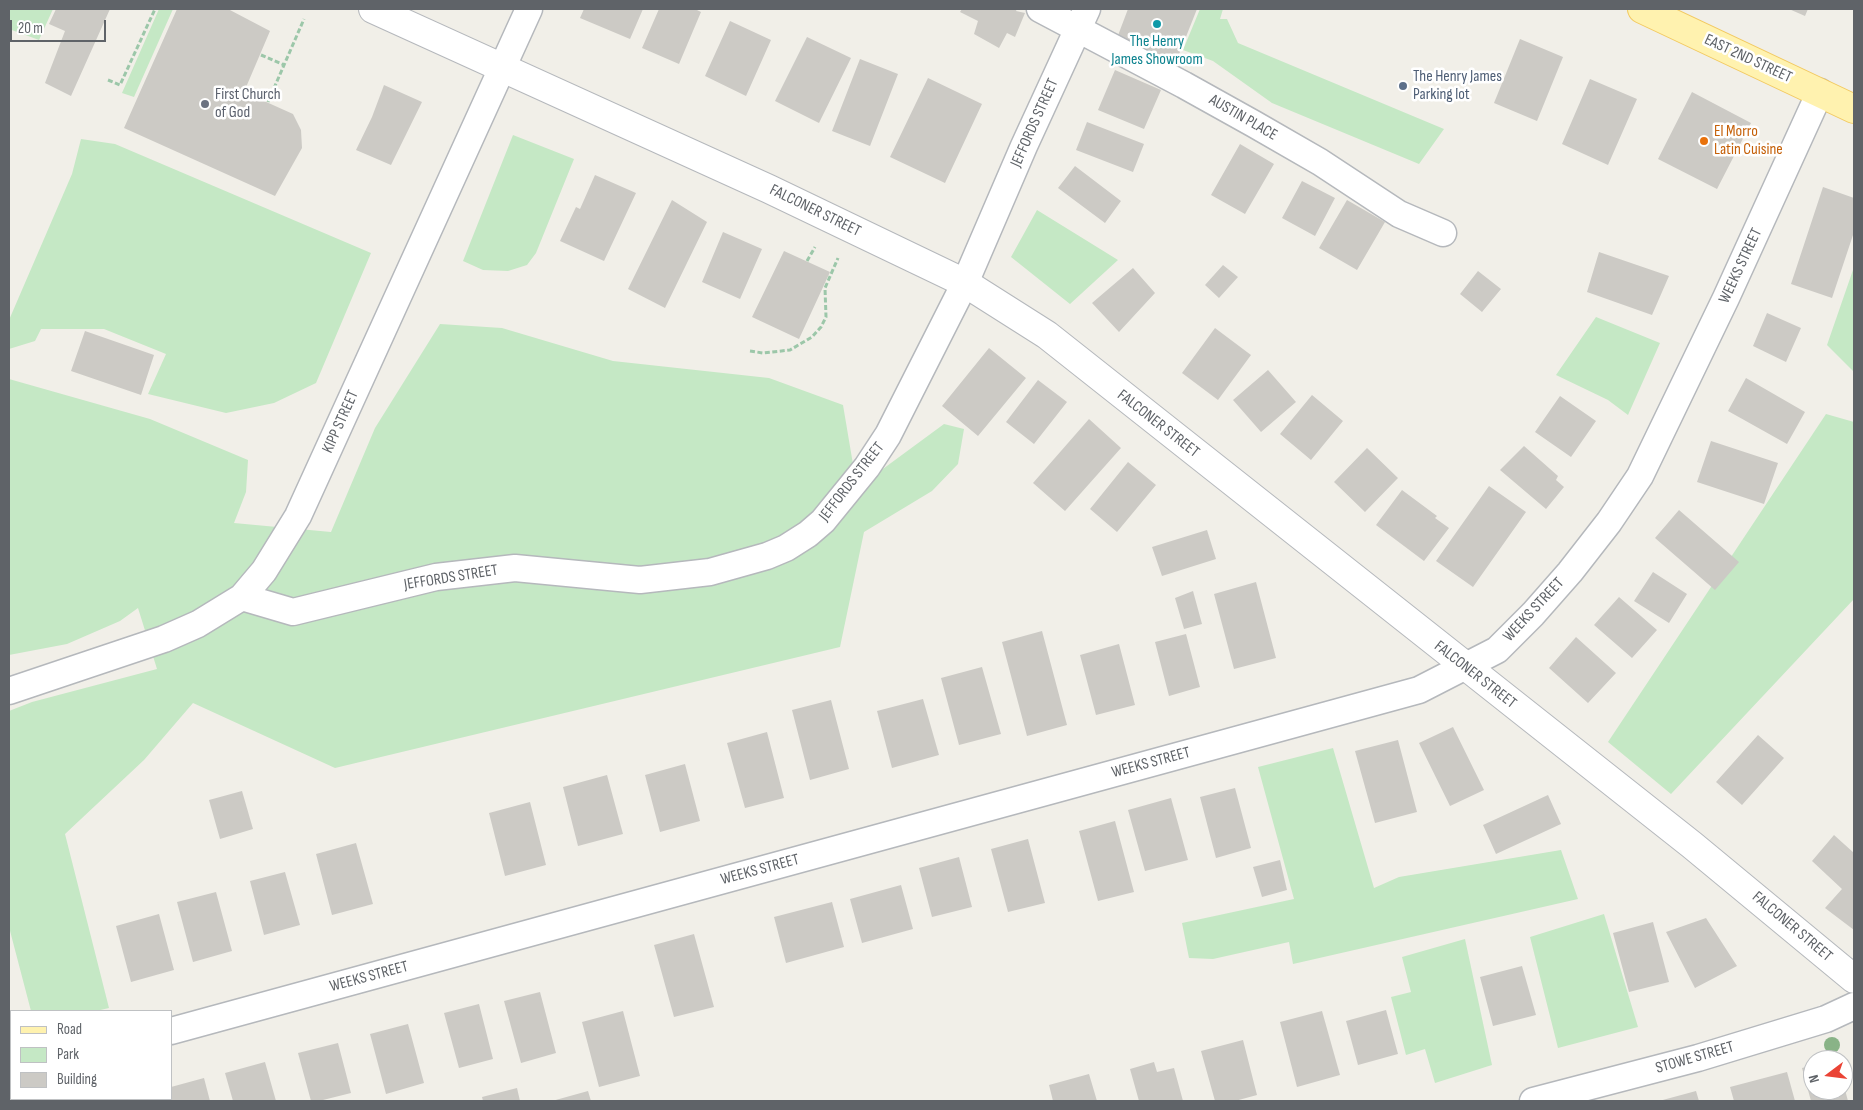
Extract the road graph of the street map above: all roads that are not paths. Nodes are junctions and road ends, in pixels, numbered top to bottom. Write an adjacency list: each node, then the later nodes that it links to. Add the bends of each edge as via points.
1 (373, 9): 6 (street, FALCONER STREET)
2 (530, 9): 6 (street, KIPP STREET)
3 (1040, 9): 5 (street, AUSTIN PLACE)
4 (1642, 9): 7 (main road, EAST 2ND STREET)
5 (1082, 19): 9 (street, AUSTIN PLACE, via 1184,85 1343,177 1398,214); 10 (street, JEFFORDS STREET)
6 (502, 67): 10 (street, FALCONER STREET); 11 (street, KIPP STREET, via 298,516 264,571)
7 (1820, 92): 8 (main road, EAST 2ND STREET); 12 (street, WEEKS STREET, via 1640,476 1599,535 1533,614 1497,650)
8 (1854, 109)
9 (1443, 233)
10 (965, 283): 11 (street, JEFFORDS STREET, via 888,435 867,467 822,522 786,548 710,572 640,580 515,568 436,577 293,612); 12 (street, FALCONER STREET, via 1047,335)
11 (242, 597): 13 (street, KIPP STREET, via 198,624 164,639)
12 (1465, 667): 14 (street, FALCONER STREET, via 1692,845); 16 (street, WEEKS STREET, via 1419,690)
13 (9, 691)
14 (1854, 979)
15 (1854, 1006): 17 (street, STOWE STREET, via 1826,1019 1698,1058)
16 (172, 1031)
17 (1532, 1101)

